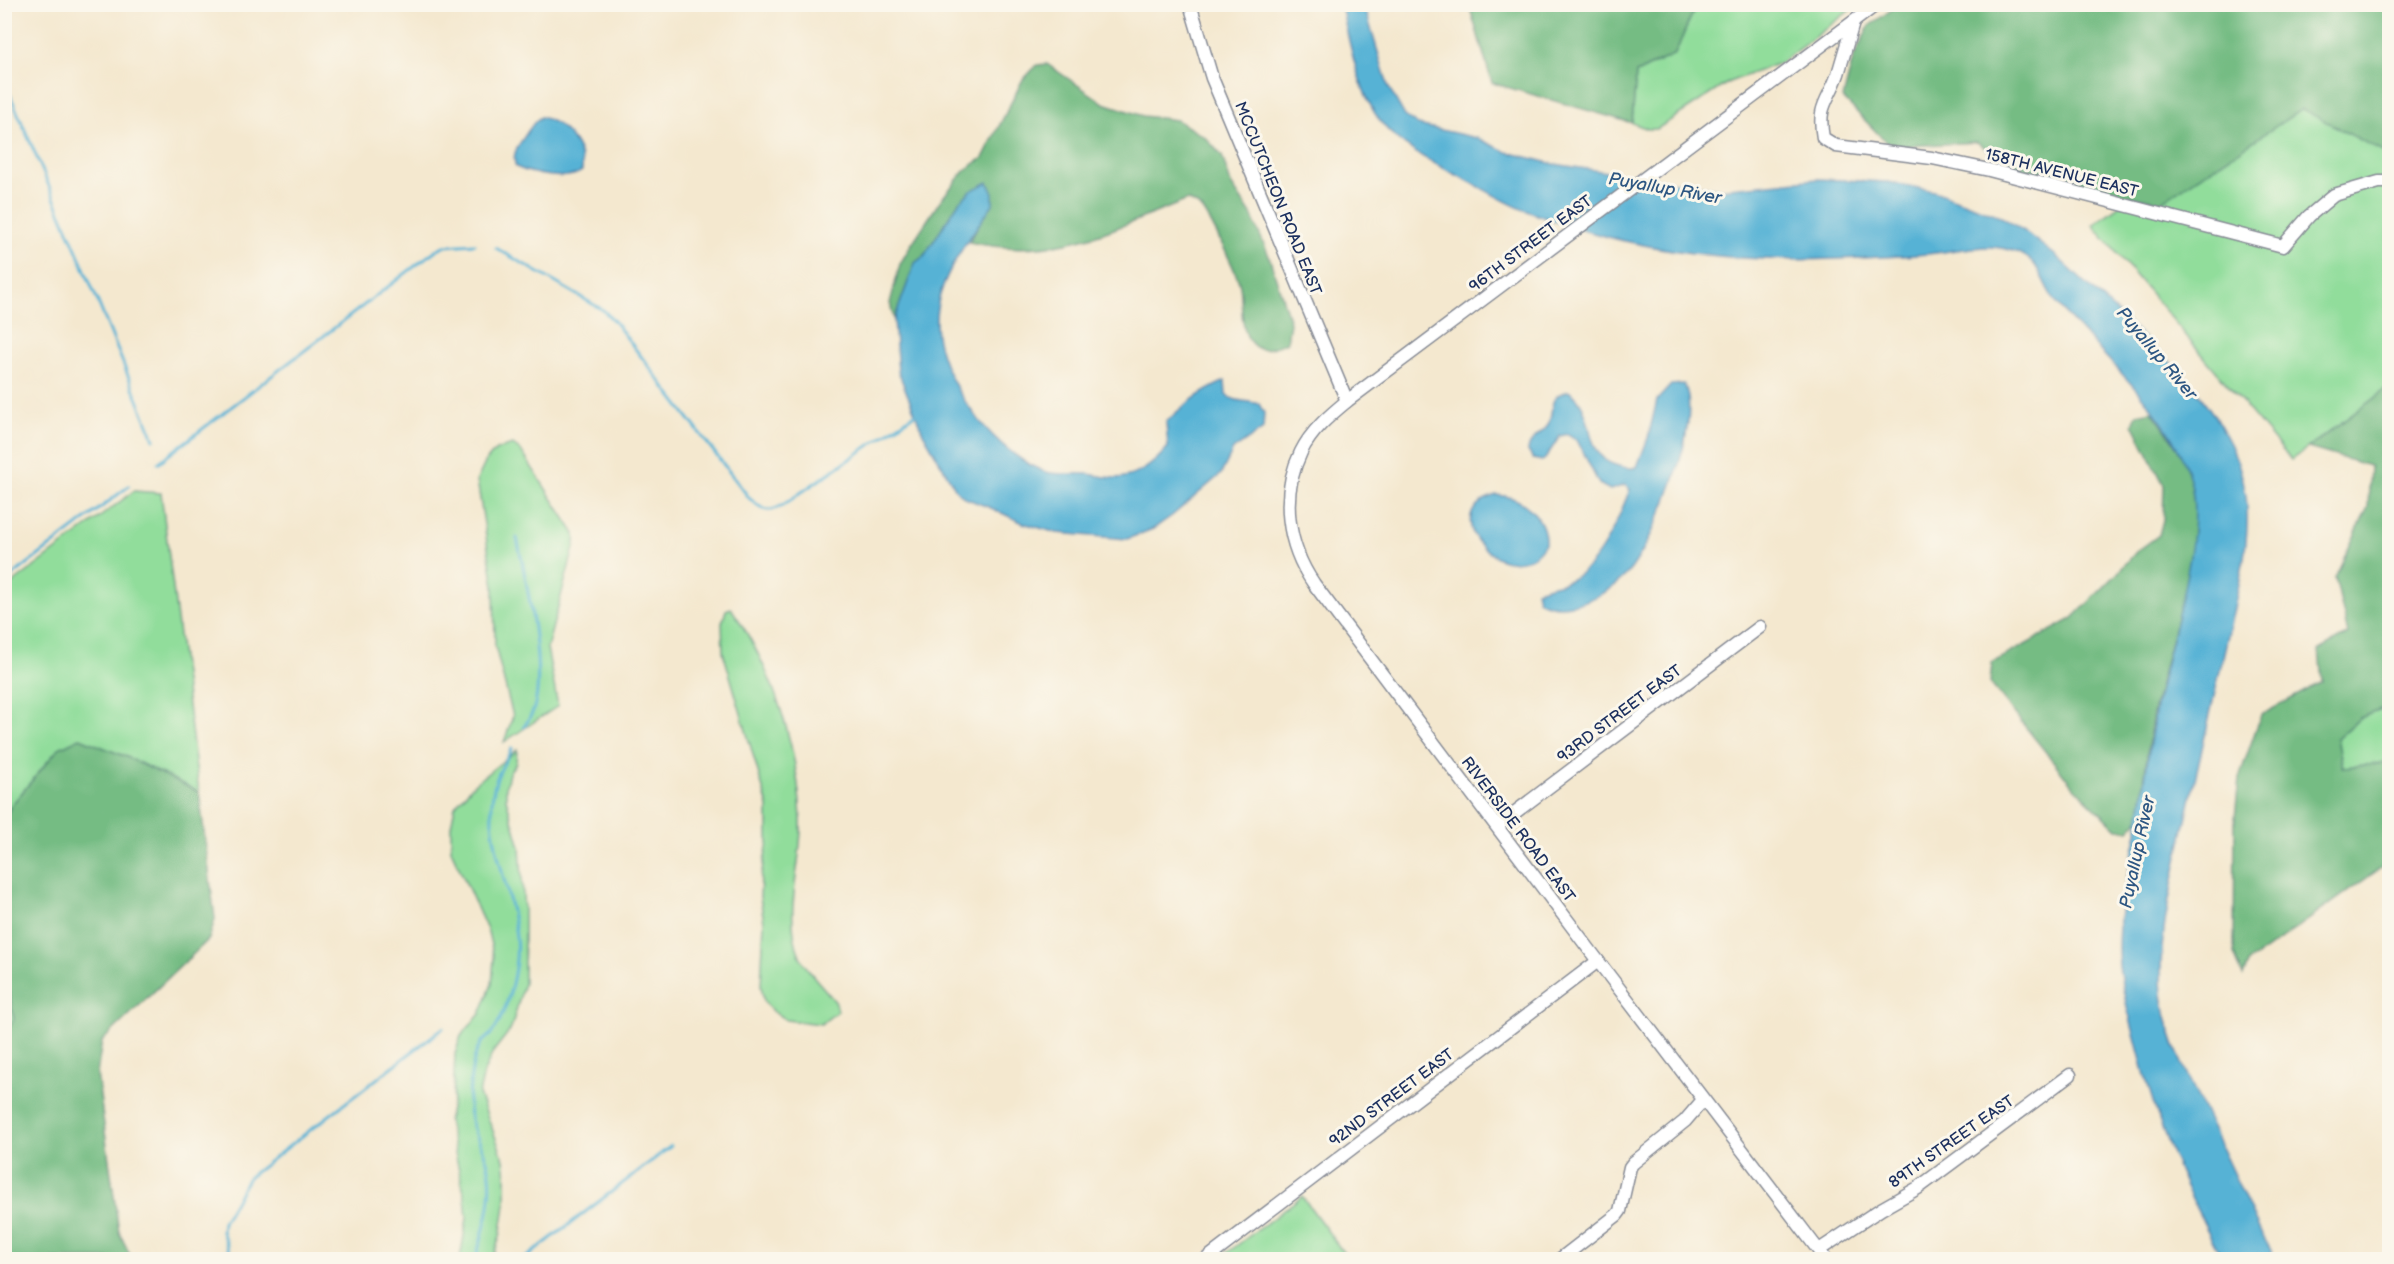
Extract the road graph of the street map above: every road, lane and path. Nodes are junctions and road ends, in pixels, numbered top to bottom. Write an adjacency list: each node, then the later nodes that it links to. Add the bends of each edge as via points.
1 (1190, 4): 5 (street, MCCUTCHEON ROAD EAST, via 1212,78)
2 (1877, 4): 3 (street, 96TH STREET EAST)
3 (1853, 23): 4 (street, 158TH AVENUE EAST, via 1820,121 1823,138 1836,146 1932,158 1989,170 2283,246 2334,195); 5 (street, 96TH STREET EAST)
4 (2390, 182)
5 (1347, 400): 7 (street, RIVERSIDE ROAD EAST, via 1310,438 1291,482 1288,517 1297,554 1314,584)
6 (1760, 627): 7 (street, 93RD STREET EAST)
7 (1497, 826): 8 (street, RIVERSIDE ROAD EAST)
8 (1598, 962): 10 (street, RIVERSIDE ROAD EAST); 12 (street, 92ND STREET EAST)
9 (2070, 1075): 11 (street, 89TH STREET EAST)
10 (1703, 1100): 11 (street, RIVERSIDE ROAD EAST); 13 (street, via 1685,1121 1630,1167 1617,1215)
11 (1822, 1255)
12 (1205, 1260)
13 (1560, 1260)

